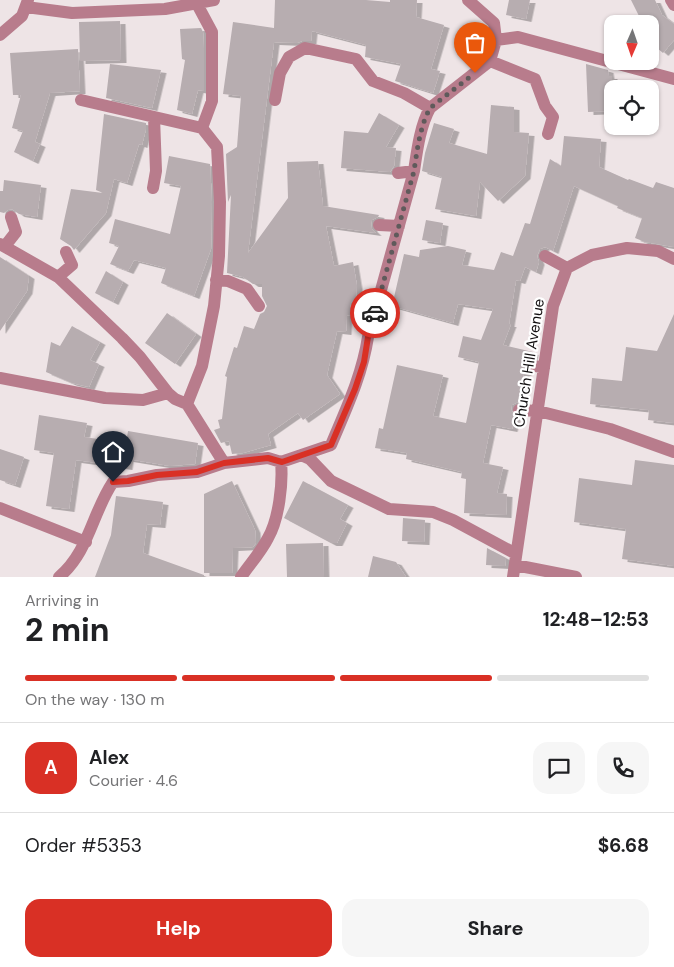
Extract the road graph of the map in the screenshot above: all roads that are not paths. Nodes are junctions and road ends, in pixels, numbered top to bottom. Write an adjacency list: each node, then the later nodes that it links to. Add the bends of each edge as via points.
1 (214, 0): 5 (street)
2 (468, 0): 8 (street, via 494,23)
3 (671, 0): 6 (street)
4 (27, 4): 5 (street, via 72,13 165,9); 7 (street, via 22,16)
5 (197, 4): 15 (street, via 212,32 212,101)
6 (674, 5)
7 (0, 35)
8 (496, 40): 9 (street); 10 (street, via 518,37)
9 (490, 61): 13 (street); 16 (street, via 535,79 545,106 553,117)
10 (674, 79)
11 (81, 100): 14 (street)
12 (274, 100): 13 (street, via 284,65 305,48 356,59 373,81)
13 (430, 108): 17 (street)
14 (154, 118): 15 (street); 19 (street, via 156,170)
15 (202, 128): 29 (street, via 217,147 220,220)
16 (548, 134)
17 (414, 171): 18 (street); 22 (street)
18 (398, 173)
19 (153, 188)
20 (11, 217): 23 (street, via 16,232)
21 (380, 225): 22 (street)
22 (399, 226): 32 (street)
23 (2, 245): 28 (street)
24 (66, 252): 28 (street, via 72,265)
25 (545, 256): 27 (street)
26 (674, 259): 27 (street, via 658,252 627,248 592,254)
27 (567, 268): 34 (street, Church Hill Avenue, via 553,306)
28 (58, 277): 36 (street, via 122,338)
29 (216, 280): 30 (street, via 247,289); 37 (street, via 202,366)
30 (259, 306)
31 (358, 307): 32 (street)
32 (377, 307): 41 (street, via 364,362 331,445)
33 (531, 365): 34 (street)
34 (544, 368): 39 (street, Church Hill Avenue)
35 (0, 378): 36 (street, via 104,398 143,400)
36 (168, 393): 37 (street)
37 (186, 404): 43 (street)
38 (519, 410): 39 (street)
39 (538, 411): 40 (street, via 610,429); 46 (street, Church Hill Avenue)
40 (674, 452)
41 (301, 454): 42 (street); 46 (street, via 331,481 389,509 433,512 446,517)
42 (282, 462): 43 (street, via 268,458); 48 (street, via 276,519 269,538)
43 (224, 463): 45 (street, via 197,472 113,482 106,491)
44 (0, 508): 45 (street)
45 (86, 542): 47 (street, via 72,565)
46 (515, 565): 49 (street)
47 (59, 577)
48 (241, 577)
49 (576, 577)

